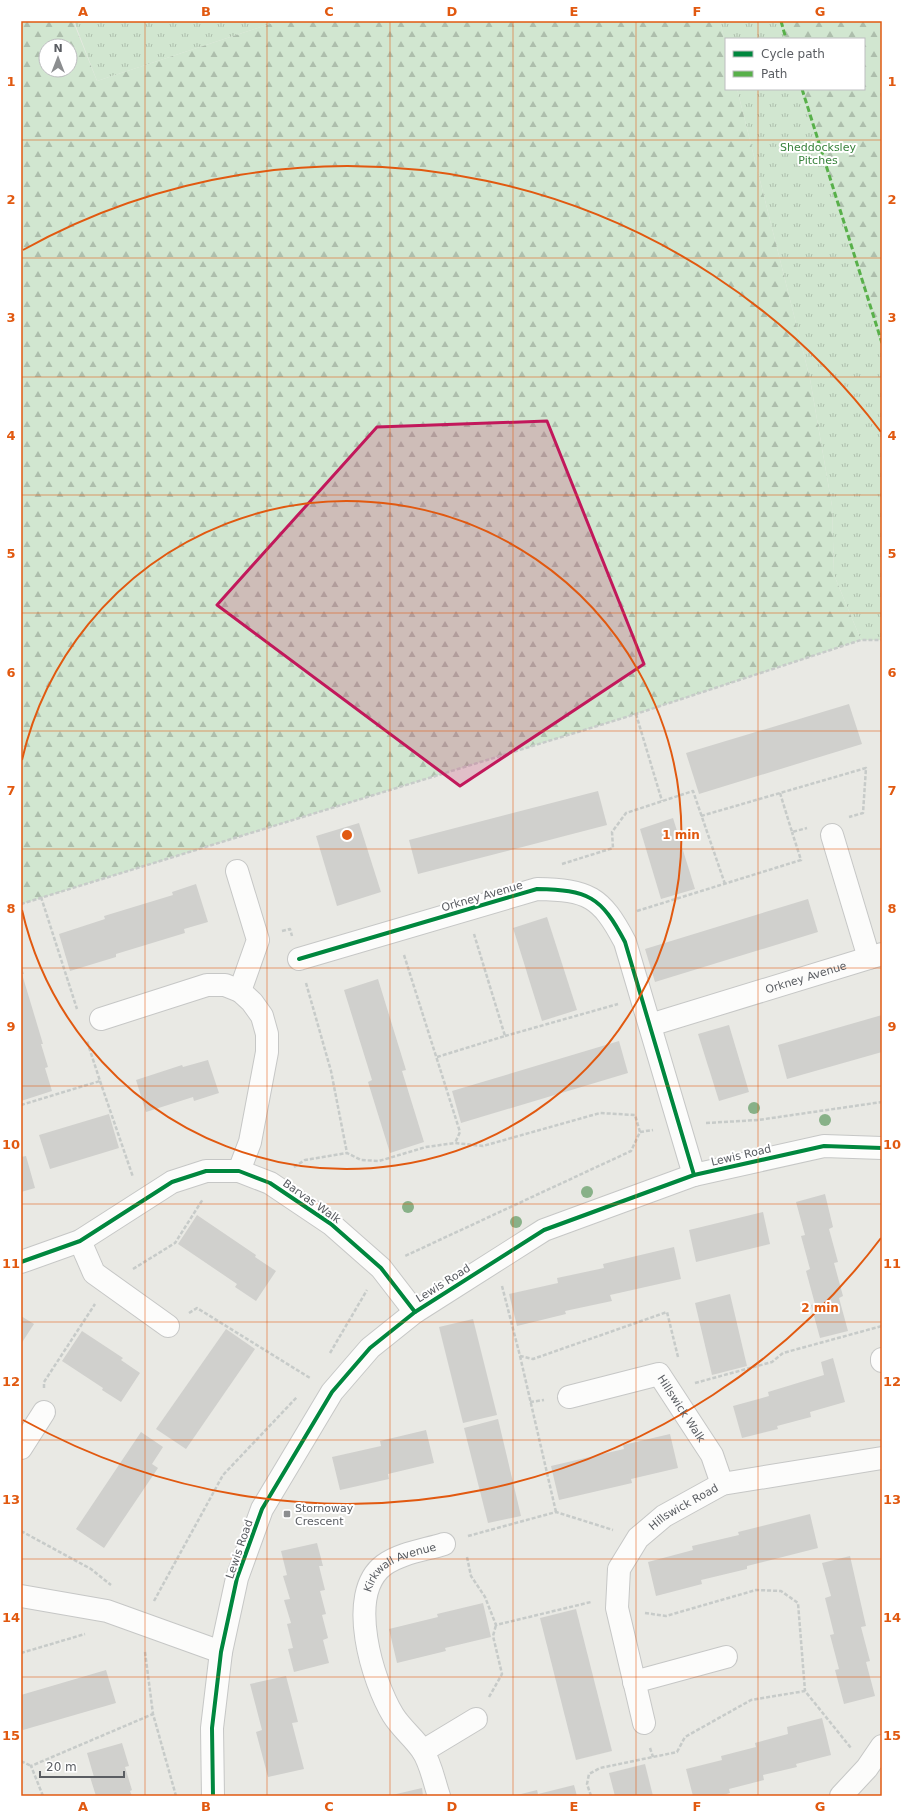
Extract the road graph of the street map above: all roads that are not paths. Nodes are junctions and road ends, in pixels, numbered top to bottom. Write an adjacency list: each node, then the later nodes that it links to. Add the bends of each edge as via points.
1 (829, 827): 3 (street, Orkney Avenue)
2 (237, 871): 5 (street, via 258,940)
3 (876, 956): 7 (street, Orkney Avenue)
4 (299, 960): 7 (street, Orkney Avenue, via 537,889 567,890 596,900 613,918 625,942)
5 (240, 991): 6 (street, via 224,985 207,985); 9 (street, via 262,1016 267,1052 250,1142)
6 (101, 1019)
7 (650, 1025): 10 (street, Orkney Avenue)
8 (882, 1148): 10 (street, Lewis Road, via 824,1146)
9 (239, 1171): 11 (street, Barvas Walk, via 206,1171 172,1182); 13 (street, Barvas Walk, via 270,1183 332,1224 381,1268)
10 (694, 1175): 13 (street, Lewis Road, via 544,1230)
11 (80, 1242): 12 (street, Barvas Walk); 14 (street, via 94,1273)
12 (21, 1262)
13 (415, 1312): 22 (street, Lewis Road, via 370,1348 332,1392 262,1510 237,1578)
14 (168, 1326)
15 (569, 1397): 19 (street, Hillswick Walk, via 659,1374 712,1456)
16 (44, 1412): 17 (street)
17 (21, 1448)
18 (882, 1458): 19 (street, Hillswick Road)
19 (722, 1484): 24 (street, Hillswick Road, via 664,1516 638,1538 619,1569 618,1608)
20 (454, 1541): 28 (street, Kirkwall Avenue, via 403,1556 384,1565 371,1580 366,1600 368,1647 373,1672 393,1716)
21 (21, 1596): 22 (street, via 107,1611)
22 (221, 1652): 29 (street, Lewis Road, via 212,1728)
23 (726, 1657): 24 (street)
24 (634, 1682): 26 (street, Hillswick Road)
25 (476, 1719): 28 (street)
26 (644, 1723)
27 (882, 1746): 31 (street, via 867,1768)
28 (423, 1751): 30 (street, Kirkwall Avenue)
29 (213, 1796)
30 (439, 1796)
31 (841, 1796)

